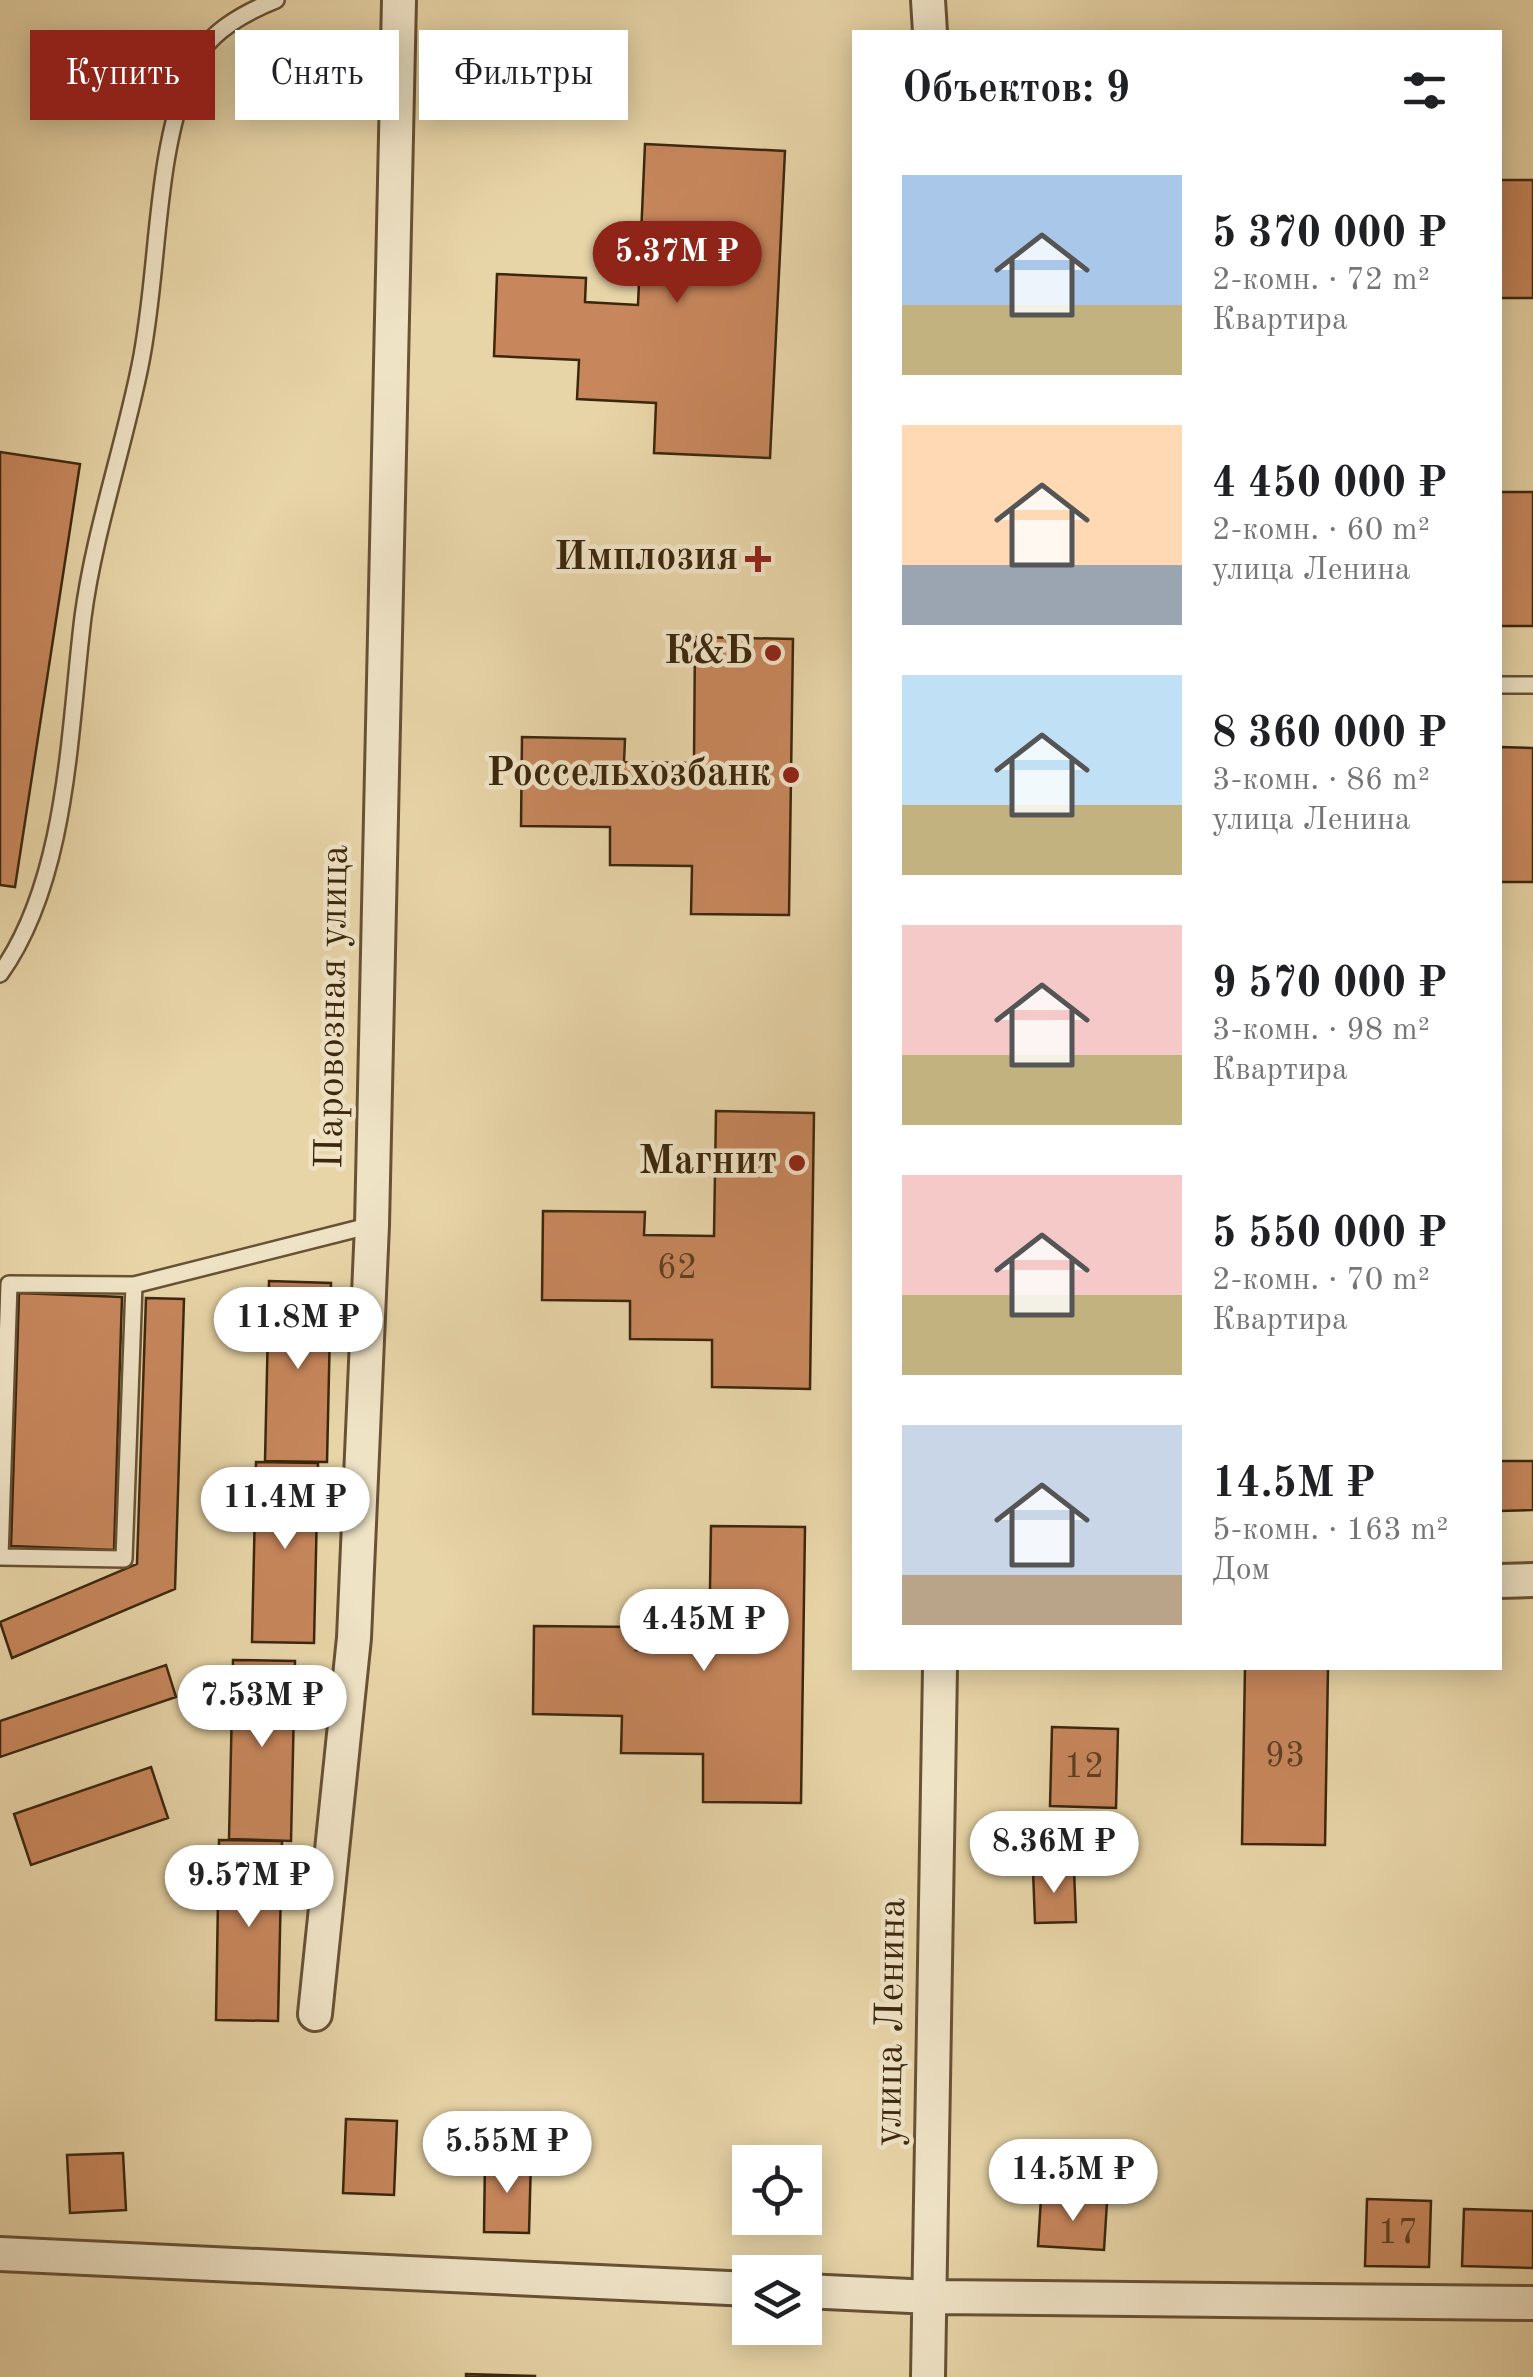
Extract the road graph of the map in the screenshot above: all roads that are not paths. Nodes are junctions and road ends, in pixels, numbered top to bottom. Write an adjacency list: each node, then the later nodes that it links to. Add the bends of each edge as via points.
1 (276, 0): 7 (lane, via 235,16 192,66 170,147 141,363 85,606 54,851)
2 (398, 0): 8 (street, Паровозная улица)
3 (928, 0): 4 (street)
4 (930, 30)
5 (1502, 685): 6 (lane)
6 (1533, 685)
7 (0, 974)
8 (372, 1226): 10 (lane); 14 (street, Паровозная улица, via 354,1638)
9 (4, 1284): 10 (lane); 10 (lane, via 0,1557 124,1559)
10 (134, 1285)
11 (1533, 1580): 12 (street)
12 (1502, 1581)
13 (940, 1670): 18 (street, улица Ленина)
14 (315, 2014)
15 (0, 2254): 16 (street)
16 (732, 2288)
17 (822, 2292): 18 (street)
18 (931, 2297): 19 (street); 20 (street, улица Ленина)
19 (1533, 2303)
20 (928, 2377)

